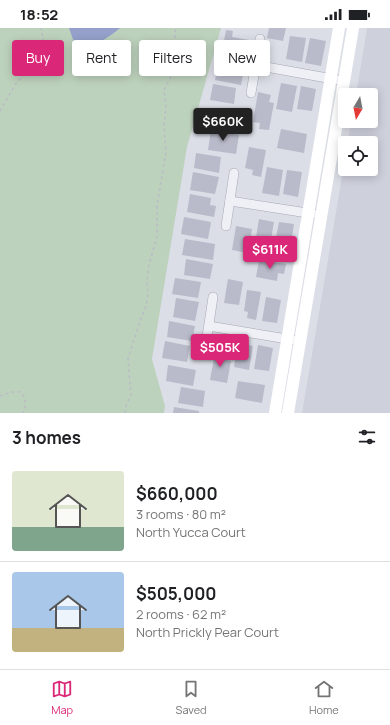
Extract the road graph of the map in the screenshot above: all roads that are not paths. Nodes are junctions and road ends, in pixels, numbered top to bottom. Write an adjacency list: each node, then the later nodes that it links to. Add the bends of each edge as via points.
1 (339, 28): 5 (street)
2 (353, 28): 6 (street)
3 (270, 68): 5 (street)
4 (253, 76): 7 (street)
5 (330, 78): 6 (street); 10 (street)
6 (344, 81): 11 (street)
7 (251, 93)
8 (234, 173): 9 (street)
9 (230, 201): 10 (street); 12 (street)
10 (308, 213): 11 (street); 15 (street)
11 (321, 216): 16 (street)
12 (226, 226)
13 (213, 297): 14 (street)
14 (208, 326): 15 (street); 17 (street)
15 (287, 339): 16 (street); 18 (street)
16 (300, 342): 19 (street)
17 (205, 350)
18 (274, 413)
19 (288, 413)

